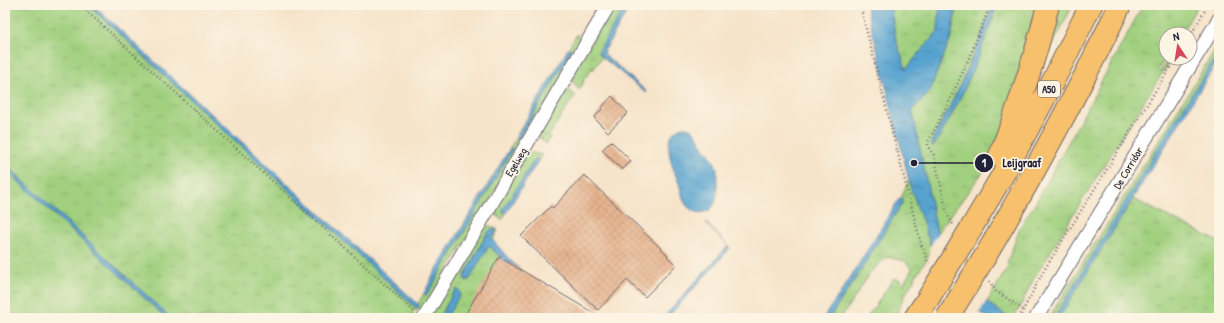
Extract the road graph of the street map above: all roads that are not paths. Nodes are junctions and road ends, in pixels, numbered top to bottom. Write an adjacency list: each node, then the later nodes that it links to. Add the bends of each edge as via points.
1 (609, 5): 9 (street, Egelweg)
2 (1048, 5): 8 (highway, A50, via 1028,78)
3 (1091, 5): 8 (highway, A50, via 1012,158)
4 (1120, 5): 7 (highway, A50)
5 (1132, 5): 7 (highway, A50)
6 (1219, 19): 12 (street, De Corridor)
7 (1103, 42): 11 (highway, A50, bridge, via 1041,160)
8 (967, 224): 10 (highway, A50, bridge, via 929,297)
9 (420, 315)
10 (915, 318)
11 (947, 318)
12 (1036, 318)

